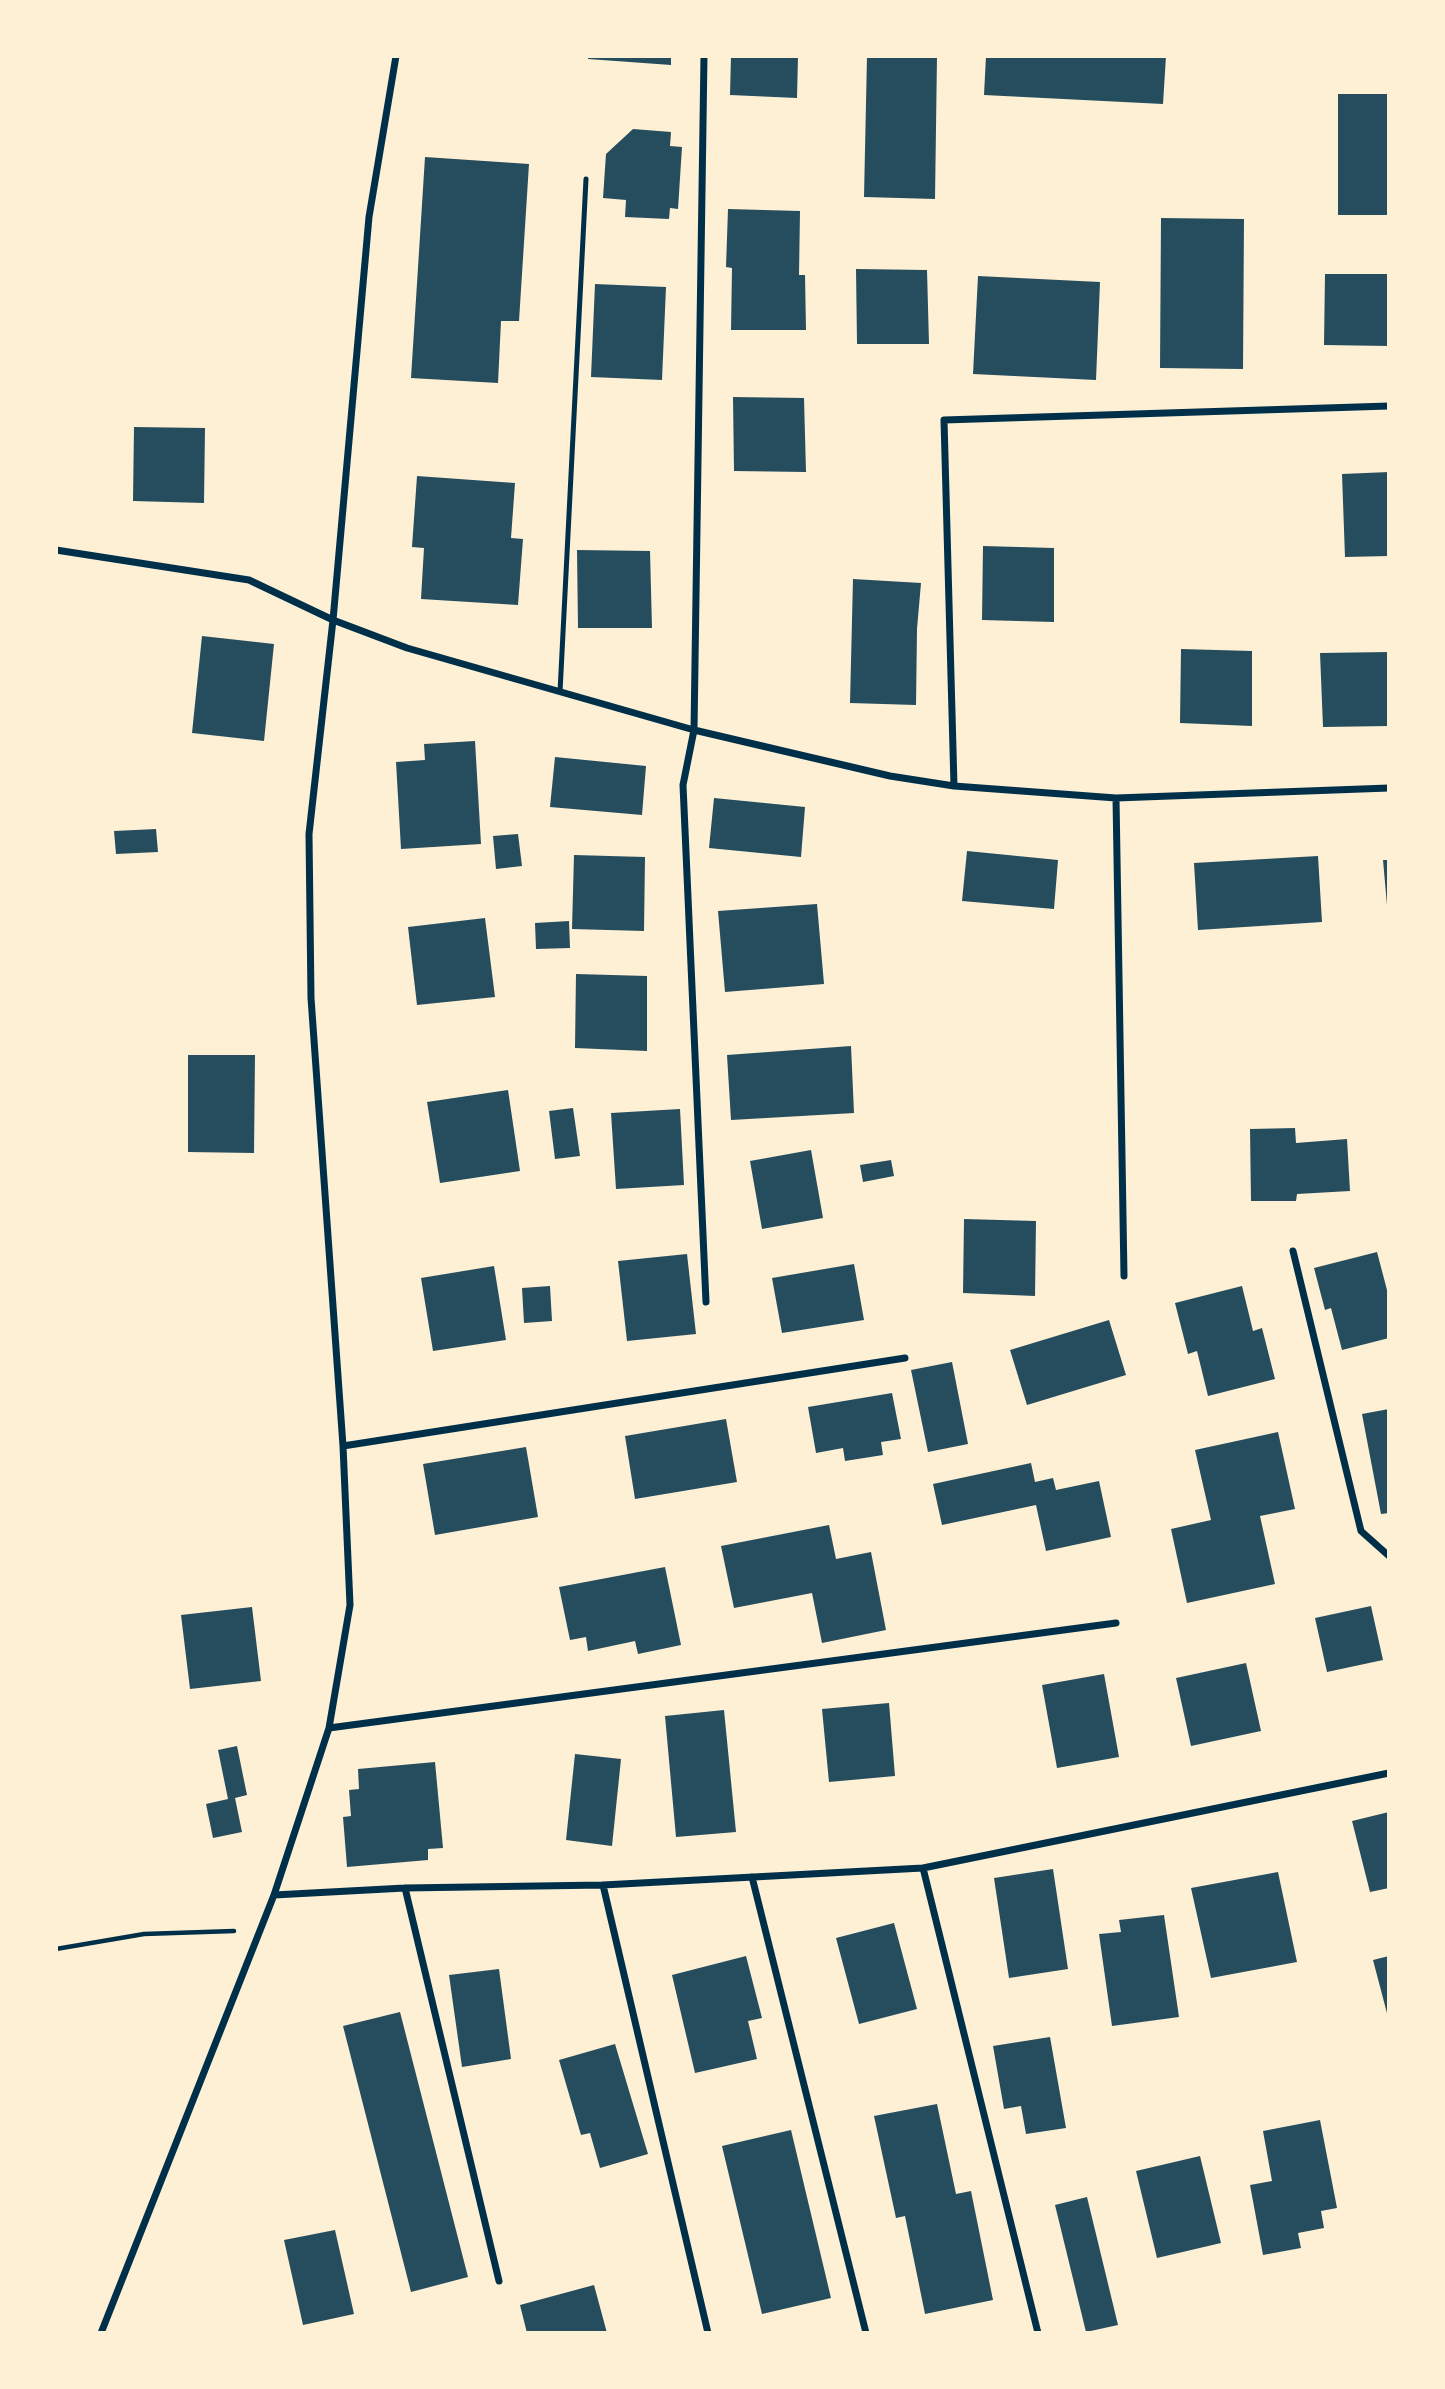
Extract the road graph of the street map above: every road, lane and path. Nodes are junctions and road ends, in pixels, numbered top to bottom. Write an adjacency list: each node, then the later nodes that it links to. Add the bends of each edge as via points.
1 (396, 56): 6 (street, via 369,218)
2 (704, 56): 8 (street)
3 (586, 179): 7 (lane)
4 (1389, 406): 9 (street, via 944,420)
5 (56, 550): 6 (street, via 249,580)
6 (333, 620): 7 (street, via 407,648); 16 (street, via 309,834 310,984)
7 (560, 692): 8 (street)
8 (694, 730): 9 (street, via 890,776); 14 (street, via 683,785)
9 (954, 786): 11 (street)
10 (1389, 788): 11 (street)
11 (1116, 798): 13 (street)
12 (1293, 1251): 17 (street, via 1361,1531)
13 (1124, 1276)
14 (706, 1302)
15 (905, 1358): 16 (street)
16 (343, 1446): 19 (street, via 350,1605)
17 (1389, 1556)
18 (1116, 1623): 19 (street)
19 (329, 1728): 25 (street)
20 (1389, 1773): 21 (street)
21 (923, 1868): 22 (street); 32 (street)
22 (752, 1877): 23 (street); 31 (street)
23 (603, 1885): 24 (street); 30 (street)
24 (405, 1888): 25 (street); 28 (street)
25 (274, 1895): 26 (street)
26 (260, 1930): 27 (path, via 144,1934); 29 (street)
27 (56, 1949)
28 (499, 2281)
29 (101, 2333)
30 (708, 2333)
31 (866, 2333)
32 (1038, 2333)

